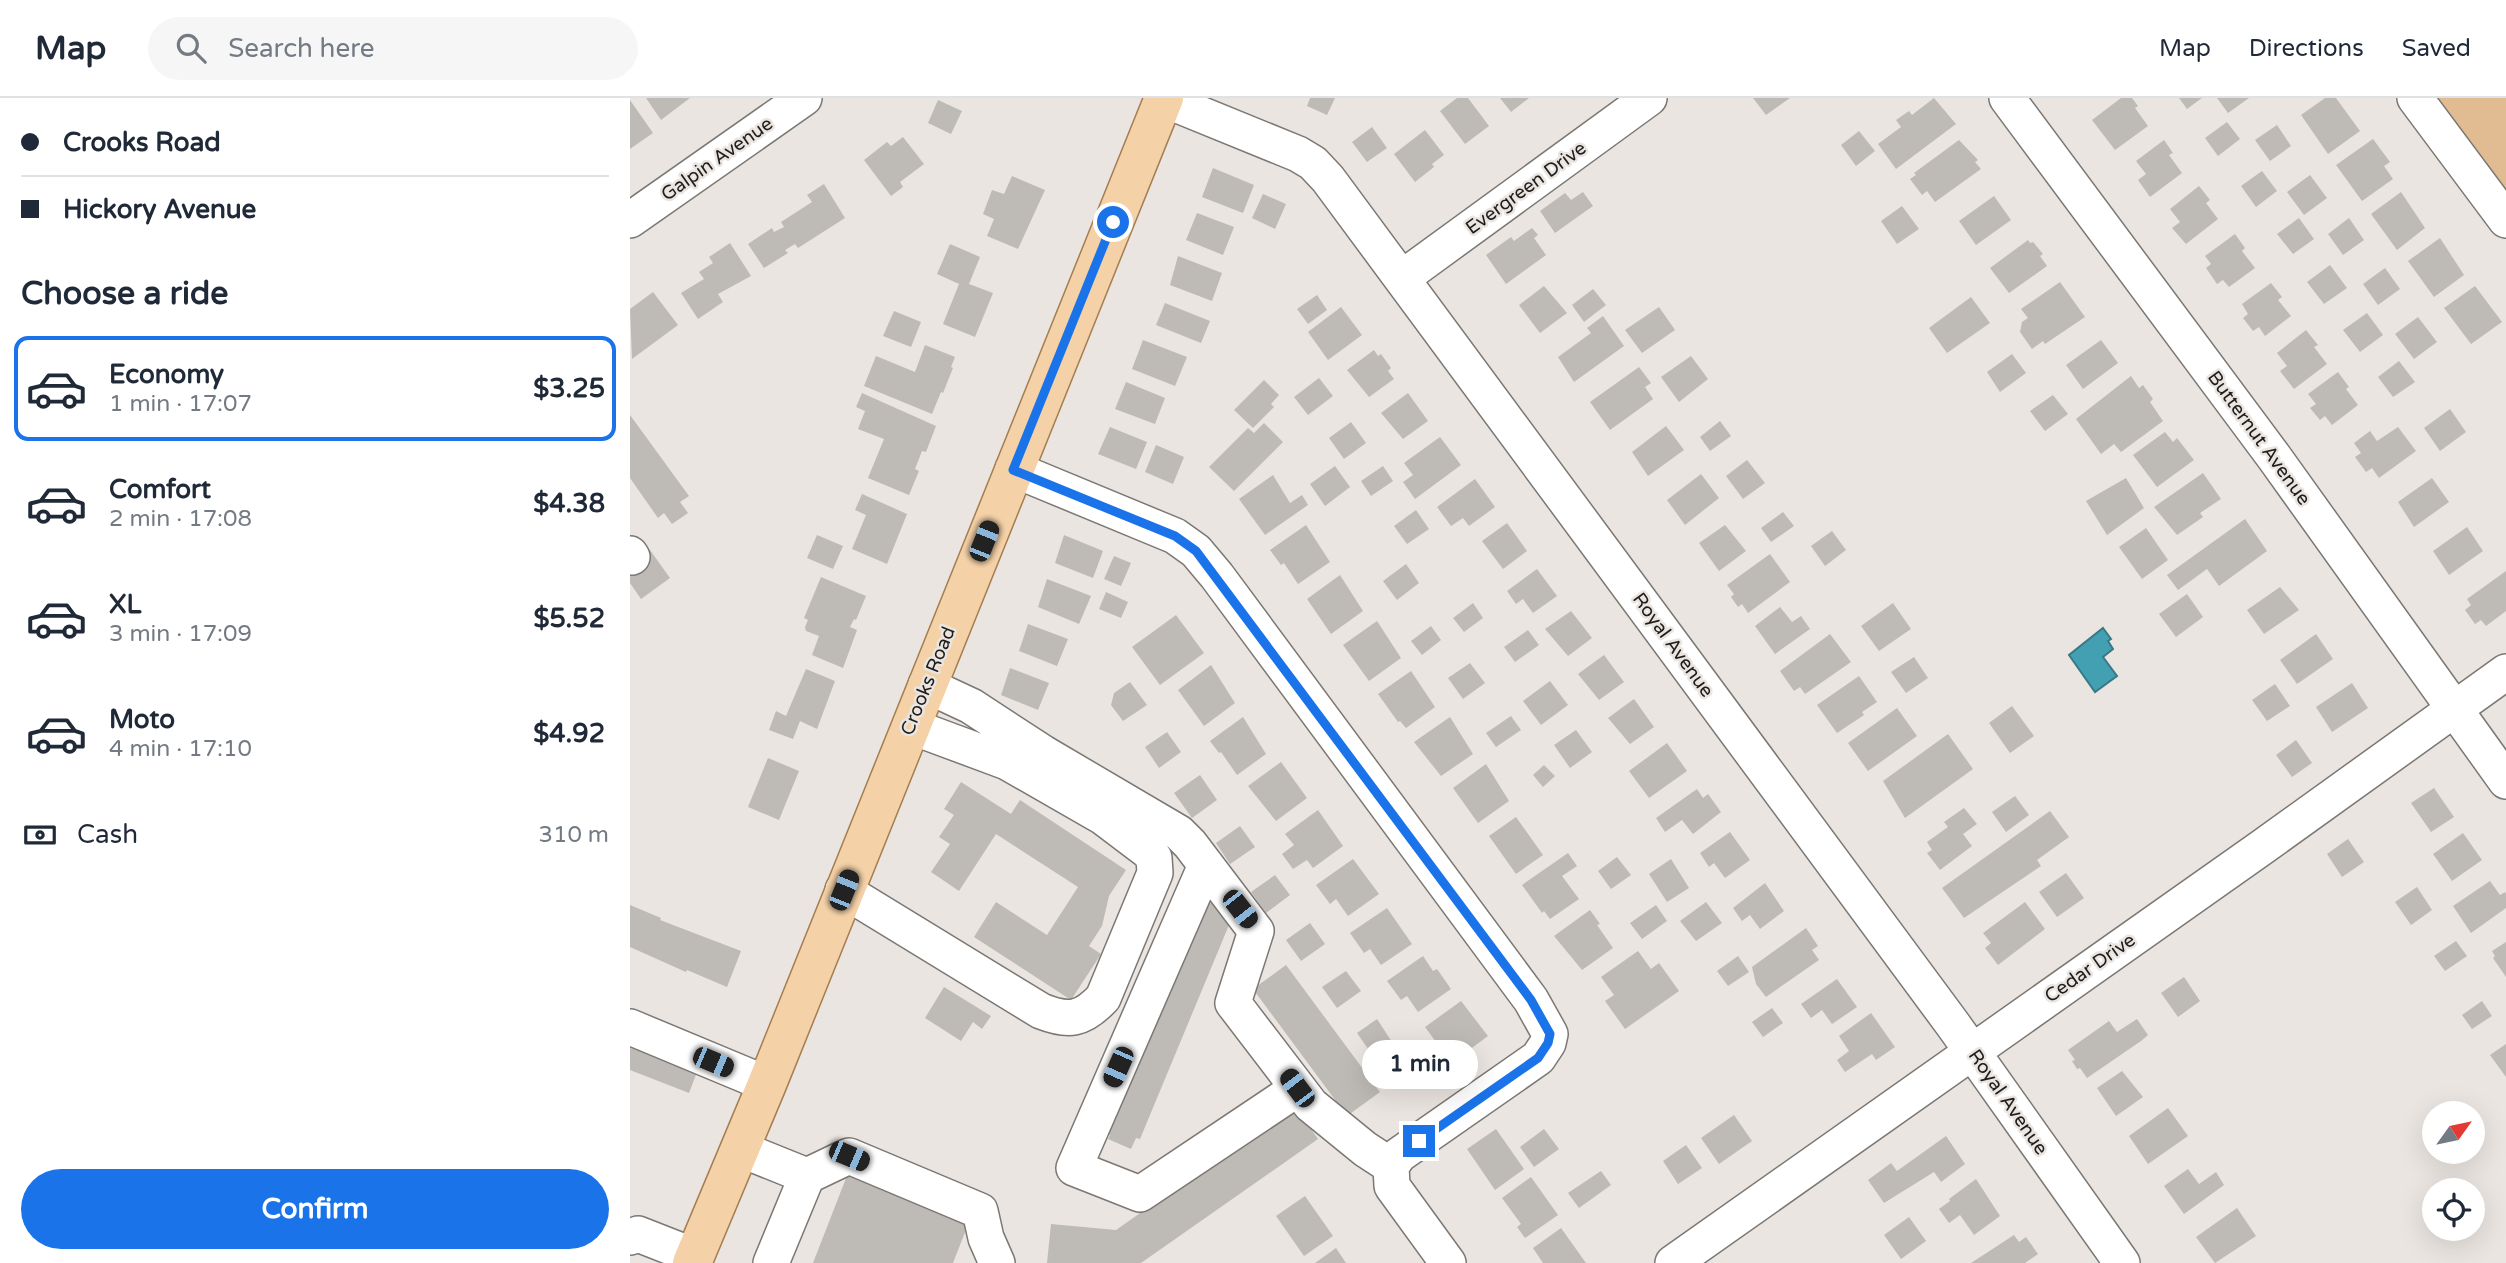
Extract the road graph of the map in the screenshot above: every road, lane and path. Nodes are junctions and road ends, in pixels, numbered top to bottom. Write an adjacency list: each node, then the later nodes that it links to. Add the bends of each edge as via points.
1 (804, 98): 6 (street, Galpin Avenue)
2 (1163, 98): 8 (street, Royal Avenue, via 1313,163); 9 (main road, Crooks Road)
3 (1649, 98): 8 (street, Evergreen Drive)
4 (2007, 98): 12 (street, Butternut Avenue)
5 (2415, 98): 7 (street)
6 (630, 220)
7 (2506, 220)
8 (1402, 278): 18 (street, Royal Avenue)
9 (1013, 470): 11 (main road, Crooks Road); 22 (street, via 1175,536 1196,551 1531,1000 1550,1034 1538,1058 1399,1155)
10 (2506, 672): 12 (street, Cedar Drive)
11 (926, 685): 13 (main road, Crooks Road); 15 (street, via 971,706 1179,833)
12 (2455, 709): 14 (street, Butternut Avenue); 18 (street, Cedar Drive)
13 (909, 726): 16 (main road, Crooks Road); 16 (street, via 1007,762 1103,817 1154,858 1155,873 1103,998 1088,1013 1072,1018 1041,1012)
14 (2506, 781)
15 (1206, 865): 20 (street, via 1256,931 1233,1003); 20 (street, via 1074,1168 1140,1194)
16 (844, 890): 19 (main road, Crooks Road)
17 (630, 1027): 19 (street)
18 (1972, 1051): 29 (street, Cedar Drive); 30 (street, Royal Avenue)
19 (766, 1084): 21 (main road, Crooks Road)
20 (1297, 1088): 22 (street, via 1311,1105)
21 (740, 1149): 23 (street); 25 (main road, Crooks Road)
22 (1391, 1166): 28 (street, via 1392,1186)
23 (807, 1176): 26 (street); 27 (street, via 849,1156 980,1211)
24 (630, 1237): 25 (street, via 638,1234)
25 (693, 1260)
26 (771, 1263)
27 (997, 1263)
28 (1448, 1263)
29 (1673, 1263)
30 (2122, 1263)

